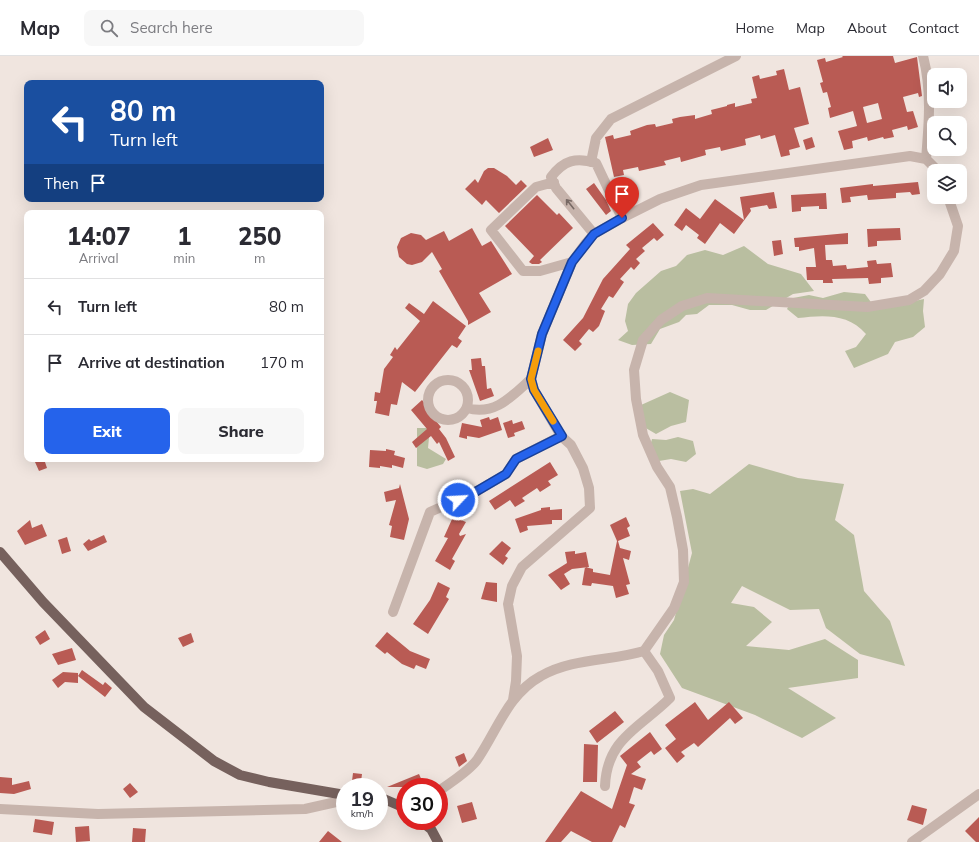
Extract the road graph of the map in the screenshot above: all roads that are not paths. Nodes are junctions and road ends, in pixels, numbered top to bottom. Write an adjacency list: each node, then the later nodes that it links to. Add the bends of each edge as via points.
1 (736, 56): 4 (street, via 611,119 596,138)
2 (924, 56): 3 (street, via 931,103)
3 (926, 159): 5 (street); 8 (street, via 910,156 701,185 660,199)
4 (591, 162): 6 (street, via 577,160 560,166 552,177); 8 (street, via 596,163)
5 (931, 164)
6 (554, 182): 9 (street, one-way to 6, via 556,188); 10 (street, via 536,187 491,230 523,272 540,271)
7 (950, 204): 16 (street, via 958,226 954,251 940,274 924,291 909,300 867,307 707,298 682,306 666,316 643,340 634,370 636,399 643,435 657,467 670,488 683,550 684,582 674,608)
8 (622, 218): 9 (street)
9 (594, 234): 10 (street)
10 (572, 262): 11 (street, via 542,334)
11 (531, 379): 12 (street, via 506,403 490,410); 13 (street, via 534,390)
12 (467, 408): 12 (street, via 463,415 456,419 447,421 439,418 432,413 428,405 430,390 441,381 455,381 467,392)
13 (562, 436): 15 (street, via 516,459 506,474 477,491 430,512); 17 (street, via 571,445 583,468 589,488 590,508 522,567 512,586 508,604 517,656)
14 (0, 552): 20 (main road, via 43,602 144,707 214,761 240,774 269,782)
15 (392, 612)
16 (644, 651): 17 (street, via 560,668 541,676 525,687); 19 (street, via 658,671 670,698 635,727 612,751 605,772)
17 (513, 700): 18 (street, via 476,761)
18 (448, 784)
19 (605, 786)
20 (336, 793)
21 (979, 794): 26 (street)
22 (336, 802): 23 (street, via 305,809 98,814)
23 (0, 808)
24 (432, 830): 25 (main road)
25 (438, 842)
26 (912, 842)

